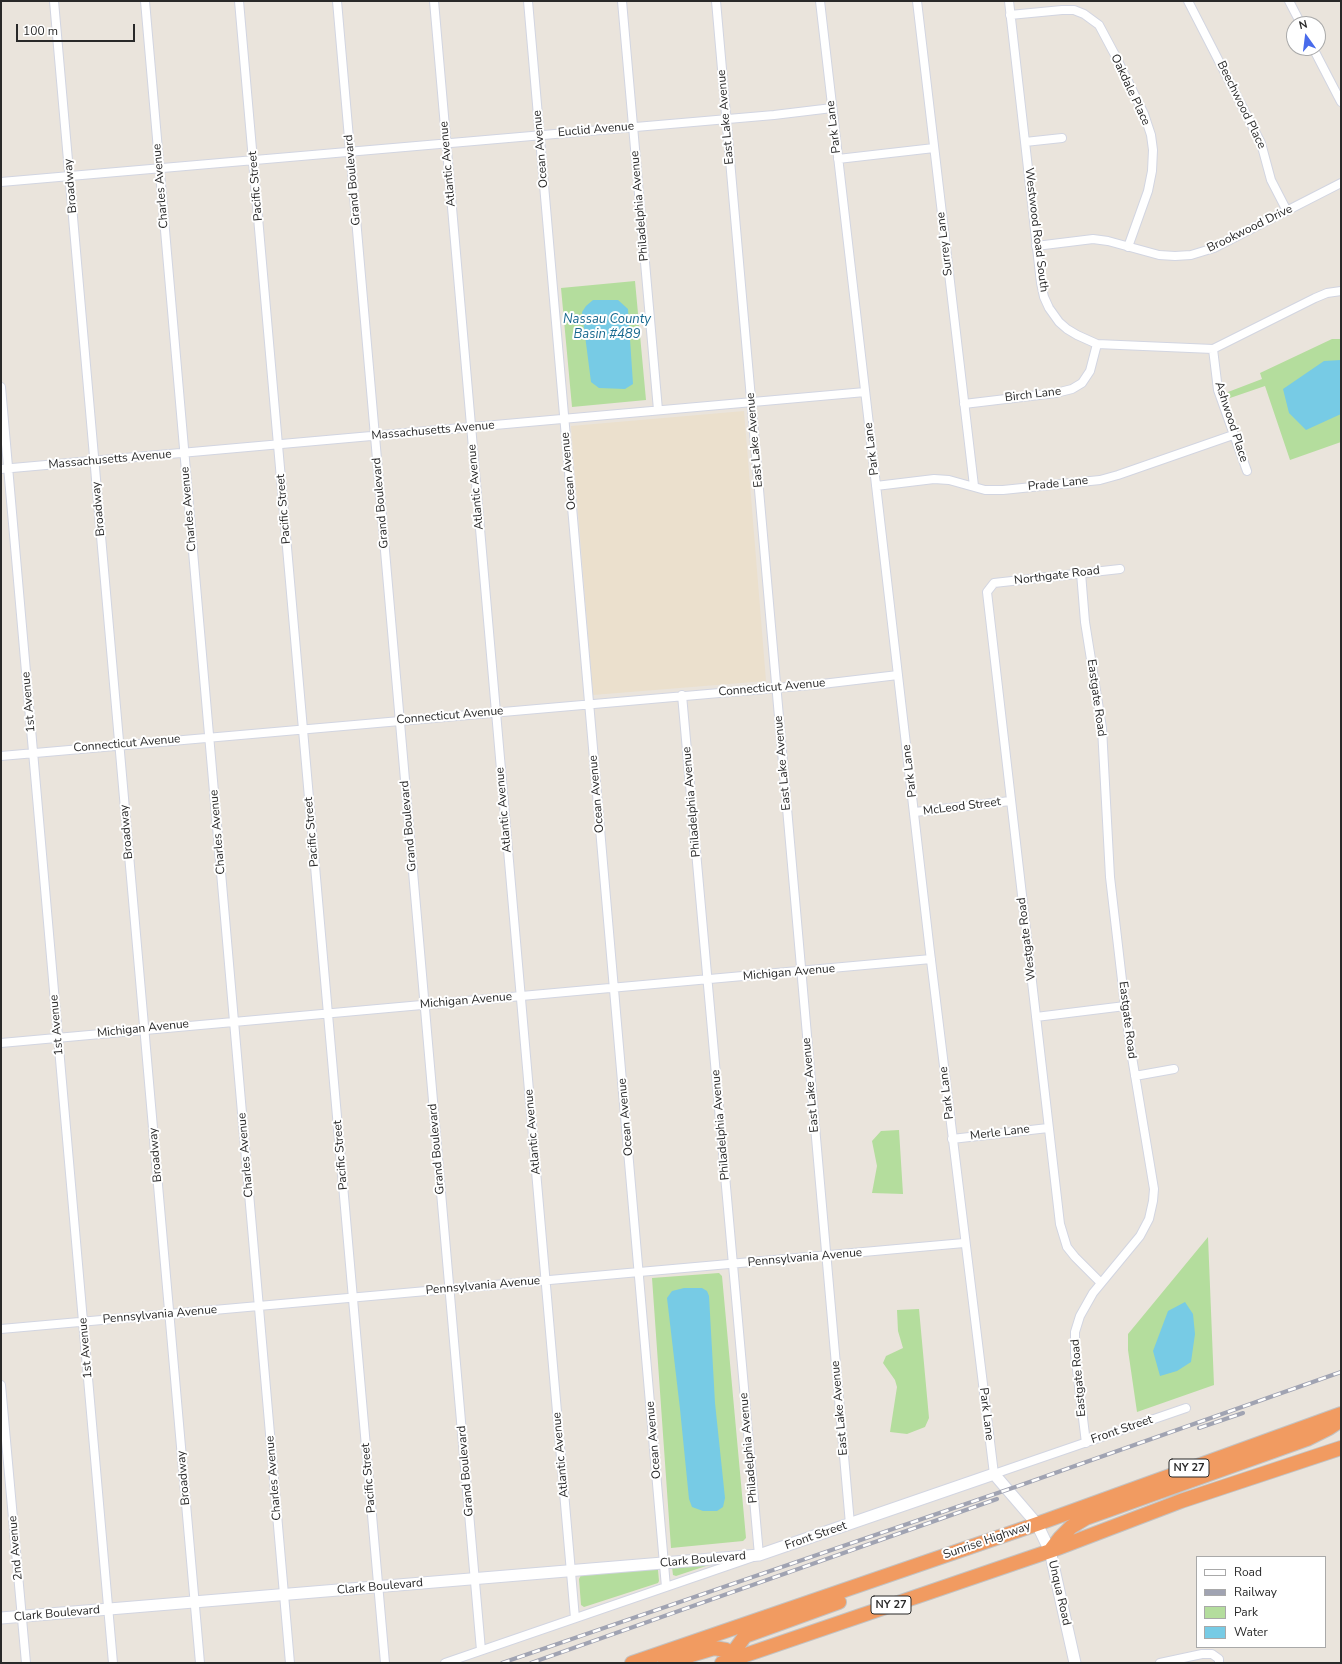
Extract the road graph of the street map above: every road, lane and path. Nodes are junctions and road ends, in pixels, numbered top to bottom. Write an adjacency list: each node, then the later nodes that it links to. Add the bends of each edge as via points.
1 (54, 1): 30 (street, Broadway)
2 (145, 1): 29 (street, Charles Avenue)
3 (240, 1): 28 (street, Pacific Street)
4 (337, 1): 26 (street, Grand Boulevard)
5 (434, 1): 24 (street, Atlantic Avenue)
6 (528, 1): 21 (street, Ocean Avenue)
7 (622, 1): 20 (street, Philadelphia Avenue)
8 (716, 1): 19 (street, East Lake Avenue)
9 (820, 1): 18 (street, Park Lane)
10 (917, 1): 25 (street, Surrey Lane)
11 (1009, 1): 14 (street, Westwood Road South)
12 (1188, 1): 33 (street, Beechwood Place, via 1260,143 1271,180)
13 (1289, 1): 15 (street)
14 (1010, 15): 23 (street, Westwood Road South); 35 (street, Oakdale Place, via 1074,10 1099,25 1115,55 1144,114 1153,150 1148,191)
15 (1297, 16)
16 (1317, 56): 17 (street)
17 (1341, 102)
18 (832, 108): 19 (street, Euclid Avenue); 27 (street, Park Lane)
19 (727, 119): 20 (street, Euclid Avenue); 41 (street, East Lake Avenue)
20 (633, 127): 21 (street, Euclid Avenue); 43 (street, Philadelphia Avenue)
21 (540, 135): 24 (street, Euclid Avenue); 44 (street, Ocean Avenue)
22 (1062, 138): 23 (street)
23 (1025, 142): 34 (street, Westwood Road South)
24 (446, 143): 26 (street, Euclid Avenue); 45 (street, Atlantic Avenue)
25 (934, 148): 27 (street); 42 (street, Surrey Lane)
26 (350, 152): 28 (street, Euclid Avenue); 47 (street, Grand Boulevard)
27 (838, 159): 40 (street, Park Lane)
28 (253, 160): 29 (street, Euclid Avenue); 48 (street, Pacific Street)
29 (160, 168): 30 (street, Euclid Avenue); 49 (street, Charles Avenue)
30 (70, 176): 31 (street, Euclid Avenue); 50 (street, Broadway)
31 (1, 182)
32 (1341, 183): 33 (street, Brookwood Drive)
33 (1287, 211): 35 (street, Brookwood Drive, via 1214,248 1191,255 1159,255)
34 (1036, 246): 35 (street, Brookwood Drive, via 1093,239); 37 (street, Westwood Road South, via 1041,283 1049,308 1067,329)
35 (1128, 247)
36 (1341, 291): 38 (street, Westwood Road South, via 1315,298)
37 (1097, 344): 38 (street, Westwood Road South); 42 (street, Birch Lane, via 1090,372 1072,389)
38 (1213, 350): 46 (street, Ashwood Place, via 1218,390)
39 (1, 387): 51 (street, 1st Avenue)
40 (865, 392): 41 (street, Massachusetts Avenue); 53 (street, Park Lane)
41 (751, 402): 43 (street, Massachusetts Avenue); 59 (street, East Lake Avenue)
42 (964, 404): 54 (street, Surrey Lane)
43 (658, 410): 44 (street, Massachusetts Avenue)
44 (564, 419): 45 (street, Massachusetts Avenue); 61 (street, Ocean Avenue)
45 (471, 427): 47 (street, Massachusetts Avenue); 62 (street, Atlantic Avenue)
46 (1233, 435): 52 (street, Ashwood Place); 54 (street, Prade Lane, via 1100,480 1003,490 985,490)
47 (375, 436): 48 (street, Massachusetts Avenue); 63 (street, Grand Boulevard)
48 (278, 444): 49 (street, Massachusetts Avenue); 64 (street, Pacific Street)
49 (185, 453): 50 (street, Massachusetts Avenue); 65 (street, Charles Avenue)
50 (95, 461): 51 (street, Massachusetts Avenue); 66 (street, Broadway)
51 (5, 469): 67 (street, 1st Avenue)
52 (1247, 471)
53 (876, 486): 54 (street, Prade Lane, via 934,479); 58 (street, Park Lane)
54 (974, 486)
55 (1120, 569): 56 (street, Northgate Road)
56 (1081, 573): 57 (street, Northgate Road); 77 (street, Eastgate Road, via 1085,622 1102,728 1110,878)
57 (994, 583): 69 (street, Westgate Road, via 987,592 988,611)
58 (898, 675): 59 (street, Connecticut Avenue); 70 (street, Park Lane)
59 (776, 687): 60 (street, Connecticut Avenue); 72 (street, East Lake Avenue)
60 (682, 695): 61 (street, Connecticut Avenue); 73 (street, Philadelphia Avenue)
61 (589, 703): 62 (street, Connecticut Avenue); 74 (street, Ocean Avenue)
62 (496, 712): 63 (street, Connecticut Avenue); 75 (street, Atlantic Avenue)
63 (400, 720): 64 (street, Connecticut Avenue); 76 (street, Grand Boulevard)
64 (303, 729): 65 (street, Connecticut Avenue); 78 (street, Pacific Street)
65 (209, 737): 66 (street, Connecticut Avenue); 80 (street, Charles Avenue)
66 (119, 745): 67 (street, Connecticut Avenue); 81 (street, Broadway)
67 (33, 753): 68 (street, Connecticut Avenue); 82 (street, 1st Avenue)
68 (1, 756)
69 (1010, 801): 70 (street, McLeod Street); 79 (street, Westgate Road)
70 (915, 812): 71 (street, Park Lane)
71 (931, 959): 72 (street, Michigan Avenue); 87 (street, Park Lane)
72 (802, 972): 73 (street, Michigan Avenue); 89 (street, East Lake Avenue)
73 (708, 980): 74 (street, Michigan Avenue); 90 (street, Philadelphia Avenue)
74 (614, 988): 75 (street, Michigan Avenue); 91 (street, Ocean Avenue)
75 (521, 996): 76 (street, Michigan Avenue); 92 (street, Atlantic Avenue)
76 (425, 1005): 78 (street, Michigan Avenue); 94 (street, Grand Boulevard)
77 (1125, 1006): 79 (street); 85 (street, Eastgate Road)
78 (328, 1014): 80 (street, Michigan Avenue); 95 (street, Pacific Street)
79 (1036, 1017): 86 (street, Westgate Road)
80 (234, 1021): 81 (street, Michigan Avenue); 96 (street, Charles Avenue)
81 (145, 1029): 82 (street, Michigan Avenue); 97 (street, Broadway)
82 (58, 1038): 83 (street, Michigan Avenue); 98 (street, 1st Avenue)
83 (1, 1043)
84 (1174, 1069): 85 (street)
85 (1135, 1076): 93 (street, Eastgate Road, via 1152,1173 1153,1201 1149,1219 1140,1236)
86 (1048, 1128): 87 (street, Merle Lane); 93 (street, Westgate Road, via 1064,1239 1075,1257)
87 (952, 1139): 88 (street, Park Lane)
88 (964, 1243): 89 (street, Pennsylvania Avenue); 108 (street, Park Lane)
89 (826, 1256): 90 (street, Pennsylvania Avenue); 110 (street, East Lake Avenue)
90 (733, 1264): 91 (street, Pennsylvania Avenue); 113 (street, Philadelphia Avenue)
91 (639, 1272): 92 (street, Pennsylvania Avenue); 114 (street, Ocean Avenue)
92 (546, 1281): 94 (street, Pennsylvania Avenue); 116 (street, Atlantic Avenue)
93 (1101, 1283): 104 (street, Eastgate Road, via 1084,1306 1075,1332 1075,1353)
94 (450, 1289): 95 (street, Pennsylvania Avenue); 117 (street, Grand Boulevard)
95 (353, 1297): 96 (street, Pennsylvania Avenue); 118 (street, Pacific Street)
96 (259, 1306): 97 (street, Pennsylvania Avenue); 120 (street, Charles Avenue)
97 (170, 1314): 98 (street, Pennsylvania Avenue); 121 (street, Broadway)
98 (83, 1322): 99 (street, Pennsylvania Avenue); 122 (street, 1st Avenue)
99 (1, 1329)
100 (1, 1386): 123 (street, 2nd Avenue)
101 (1186, 1408): 104 (street, Front Street)
102 (1341, 1414): 106 (highway, Sunrise Highway / NY 27)
103 (1341, 1420): 107 (highway, via 1307,1439)
104 (1086, 1443): 108 (street, Front Street)
105 (1341, 1448): 109 (highway, NY 27)
106 (1222, 1456): 107 (highway); 111 (highway, Sunrise Highway / NY 27)
107 (1214, 1472): 109 (highway, via 1208,1484); 112 (highway, via 1086,1518 1072,1527)
108 (994, 1474): 110 (street, Front Street); 111 (street)
109 (1181, 1501): 112 (highway, NY 27)
110 (850, 1524): 113 (street, Front Street)
111 (1037, 1524): 112 (street, Unqua Road); 115 (highway, Sunrise Highway / NY 27)
112 (1050, 1551): 127 (highway, NY 27); 136 (street, Unqua Road)
113 (759, 1555): 114 (street, Clark Boulevard); 119 (street, Front Street)
114 (665, 1563): 116 (street, Clark Boulevard); 119 (street, Ocean Avenue)
115 (920, 1564): 127 (highway, via 879,1588 745,1636); 134 (highway, Sunrise Highway / NY 27)
116 (571, 1571): 117 (street, Clark Boulevard); 125 (street, Atlantic Avenue)
117 (475, 1579): 118 (street, Clark Boulevard); 126 (street, Grand Boulevard)
118 (378, 1587): 120 (street, Clark Boulevard); 132 (street, Pacific Street)
119 (666, 1587): 125 (street, Front Street)
120 (285, 1595): 121 (street, Clark Boulevard); 131 (street, Charles Avenue)
121 (195, 1602): 122 (street, Clark Boulevard); 130 (street, Broadway)
122 (108, 1609): 123 (street, Clark Boulevard); 129 (street, 1st Avenue)
123 (22, 1616): 124 (street, Clark Boulevard); 128 (street, 2nd Avenue)
124 (1, 1618)
125 (575, 1618): 126 (street, Front Street)
126 (481, 1650): 133 (street, Front Street)
127 (729, 1659): 135 (highway, via 726,1650 714,1648)
128 (26, 1663)
129 (113, 1663)
130 (200, 1663)
131 (290, 1663)
132 (385, 1663)
133 (445, 1663)
134 (632, 1663)
135 (666, 1663)
136 (1075, 1663)
137 (1160, 1663): 138 (street, via 1202,1654 1212,1654)
138 (1220, 1663)

